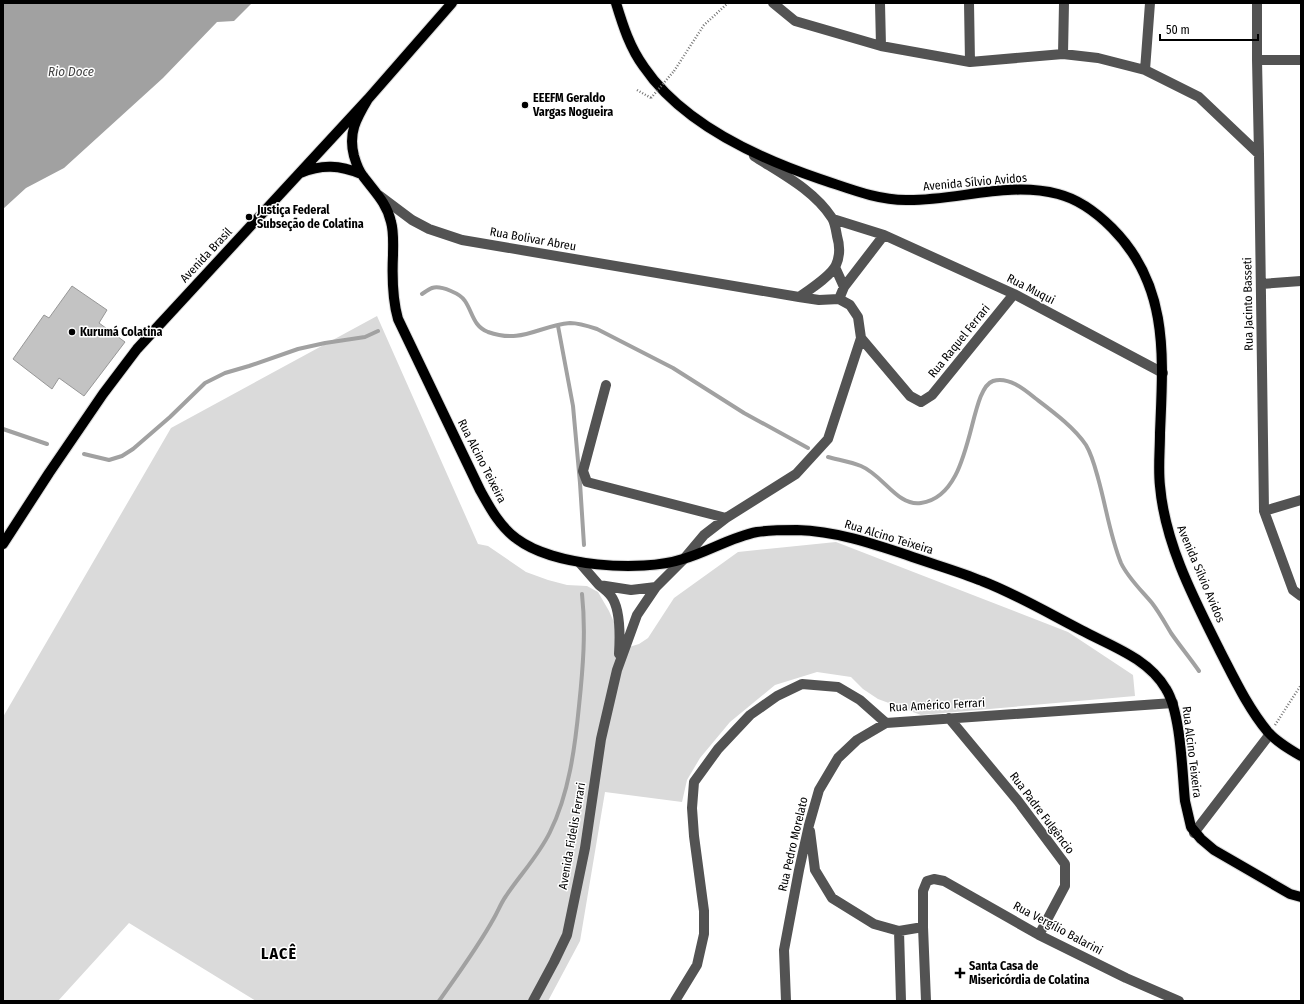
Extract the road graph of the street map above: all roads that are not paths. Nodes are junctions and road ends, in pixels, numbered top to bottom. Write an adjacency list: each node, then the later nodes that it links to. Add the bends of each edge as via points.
1 (452, 3): 15 (main road, Avenida Brasil)
2 (616, 3): 16 (main road, Avenida Sílvio Avidos, via 624,30 645,70 672,99 698,120)
3 (773, 3): 9 (street, via 795,21)
4 (880, 3): 9 (street)
5 (969, 3): 13 (street)
6 (1064, 3): 10 (street)
7 (1150, 3): 14 (street)
8 (1257, 3): 11 (street, Rua Jacinto Basseti)
9 (881, 46): 13 (street)
10 (1063, 54): 13 (street); 14 (street, via 1098,58)
11 (1257, 60): 12 (street); 17 (street, Rua Jacinto Basseti)
12 (1301, 60)
13 (970, 62)
14 (1145, 70): 17 (street, via 1199,97)
15 (368, 99): 18 (main road, Avenida Brasil); 19 (main road, Rua Bolivar Abreu, via 352,132 351,143)
16 (731, 141): 21 (street, via 804,187); 31 (main road, Avenida Sílvio Avidos, via 769,160 871,196 924,200 1024,190 1060,194 1077,201 1100,217 1124,241 1144,274 1161,330)
17 (1259, 154): 25 (street, Rua Jacinto Basseti)
18 (298, 174): 19 (main road, via 323,166 336,166); 36 (main road, Avenida Brasil, via 137,349 103,394)
19 (361, 174): 20 (main road, Rua Bolivar Abreu)
20 (380, 196): 28 (street, Rua Bolivar Abreu, via 412,220 429,229 462,240); 38 (main road, Rua Alcino Teixeira, via 392,223 392,288 398,319 480,490 493,513 517,539 555,557)
21 (833, 219): 22 (street, Rua Muqui); 23 (street, via 840,254)
22 (884, 235): 26 (street); 27 (street, Rua Muqui)
23 (835, 267): 26 (street); 28 (street)
24 (1301, 281): 25 (street)
25 (1261, 284): 34 (street, Rua Jacinto Basseti)
26 (844, 287): 29 (street)
27 (1014, 294): 30 (street, Rua Raquel Ferrari, via 932,395 921,402 910,396); 31 (street, Rua Muqui)
28 (799, 297): 29 (street, Rua Bolivar Abreu, via 819,300)
29 (840, 299): 30 (street, via 850,305 858,317)
30 (860, 338): 35 (street, Avenida Fidelis Ferrari, via 828,440 796,474)
31 (1163, 373): 46 (main road, Avenida Sílvio Avidos, via 1160,483 1165,521 1172,545 1194,597 1236,681)
32 (606, 385): 35 (street, via 583,471 587,482)
33 (1301, 500): 34 (street)
34 (1264, 512): 41 (street, Rua Jacinto Basseti, via 1293,590)
35 (726, 518): 37 (street, Avenida Fidelis Ferrari, via 704,535)
36 (3, 544)
37 (683, 560): 38 (main road, Rua Alcino Teixeira, via 631,566); 40 (street, Avenida Fidelis Ferrari); 43 (main road, Rua Alcino Teixeira, via 756,532 816,531 867,541 984,582 1131,655 1159,679)
38 (579, 562): 39 (street, Avenida Fidelis Ferrari)
39 (599, 585): 40 (street, via 631,590); 42 (street, Avenida Fidelis Ferrari, via 612,597 619,617)
40 (656, 587): 42 (street, Avenida Fidelis Ferrari, via 637,615)
41 (1301, 596)
42 (617, 670): 54 (street, Avenida Fidelis Ferrari, via 601,739 585,848 566,935)
43 (1172, 703): 44 (street, Rua Américo Ferrari); 49 (main road, Rua Alcino Teixeira, via 1177,724 1184,801)
44 (949, 718): 45 (street, Rua Américo Ferrari); 53 (street, Rua Padre Fulgêncio, via 1018,801 1065,864 1065,886)
45 (886, 723): 48 (street, Rua Pedro Morelato, via 857,740 838,758 819,790); 55 (street, Rua Américo Ferrari, via 860,700 838,687 802,684 777,696 750,715 718,749 694,782 692,808 704,911 704,934 697,965)
46 (1270, 734): 47 (main road, Avenida Sílvio Avidos); 49 (street)
47 (1301, 756)
48 (809, 825): 52 (street, via 815,870 832,898 874,924); 56 (street, Rua Pedro Morelato, via 784,950)
49 (1194, 833): 50 (main road, Rua Alcino Teixeira, via 1214,850 1290,894)
50 (1301, 897)
51 (923, 927): 52 (street); 53 (street, Rua Vergílio Balarini, via 923,890 927,881 934,879 944,881); 58 (street)
52 (899, 931): 57 (street)
53 (1039, 935): 59 (street, Rua Vergílio Balarini)
54 (533, 1001)
55 (675, 1001)
56 (786, 1001)
57 (901, 1001)
58 (926, 1001)
59 (1179, 1001)

